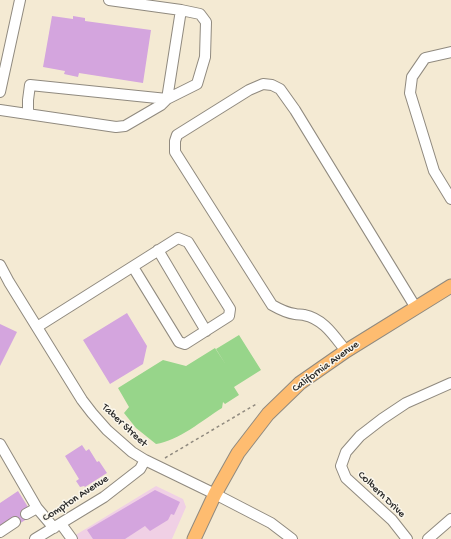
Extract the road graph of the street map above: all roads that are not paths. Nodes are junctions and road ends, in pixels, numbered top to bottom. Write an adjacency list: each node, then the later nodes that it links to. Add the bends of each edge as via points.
1 (20, 0): 5 (street)
2 (109, 0): 3 (street)
3 (180, 10): 6 (street); 6 (street, via 200,14 206,22 205,57 197,84)
4 (451, 52): 9 (street, via 425,58 412,77 410,93 434,170)
5 (0, 92)
6 (167, 99): 8 (street, via 125,126 116,127); 8 (street, via 30,85)
7 (0, 110): 8 (street)
8 (28, 114)
9 (451, 199)
10 (158, 250): 12 (street); 16 (street); 16 (street, via 178,238 188,242 230,309 229,316)
11 (0, 265): 15 (street, Taber Street)
12 (133, 267): 15 (street); 16 (street, via 179,342 185,344)
13 (451, 286): 14 (main road, California Avenue)
14 (416, 308): 17 (main road, California Avenue); 17 (street, via 280,89 263,84 249,90 177,135 175,152 272,305 294,314 316,318 325,324)
15 (37, 327): 20 (street, Taber Street, via 92,413 107,430)
16 (206, 331)
17 (346, 350): 21 (main road, California Avenue, via 300,383 268,414 238,453)
18 (451, 383): 32 (street, Colbern Drive, via 406,403 382,419 360,436 346,452 341,466 346,478 392,520)
19 (0, 444): 22 (street)
20 (145, 460): 21 (street, Taber Street); 26 (street, Compton Avenue, via 140,469 104,498)
21 (215, 494): 30 (main road, California Avenue); 31 (street, Taber Street, via 271,523)
22 (37, 508): 23 (street); 26 (street)
23 (26, 514)
24 (451, 520): 33 (street)
25 (15, 522): 27 (street)
26 (57, 526): 28 (street, Compton Avenue); 29 (street)
27 (0, 532)
28 (35, 539)
29 (72, 539)
30 (194, 539)
31 (292, 539)
32 (407, 539)
33 (428, 539)

